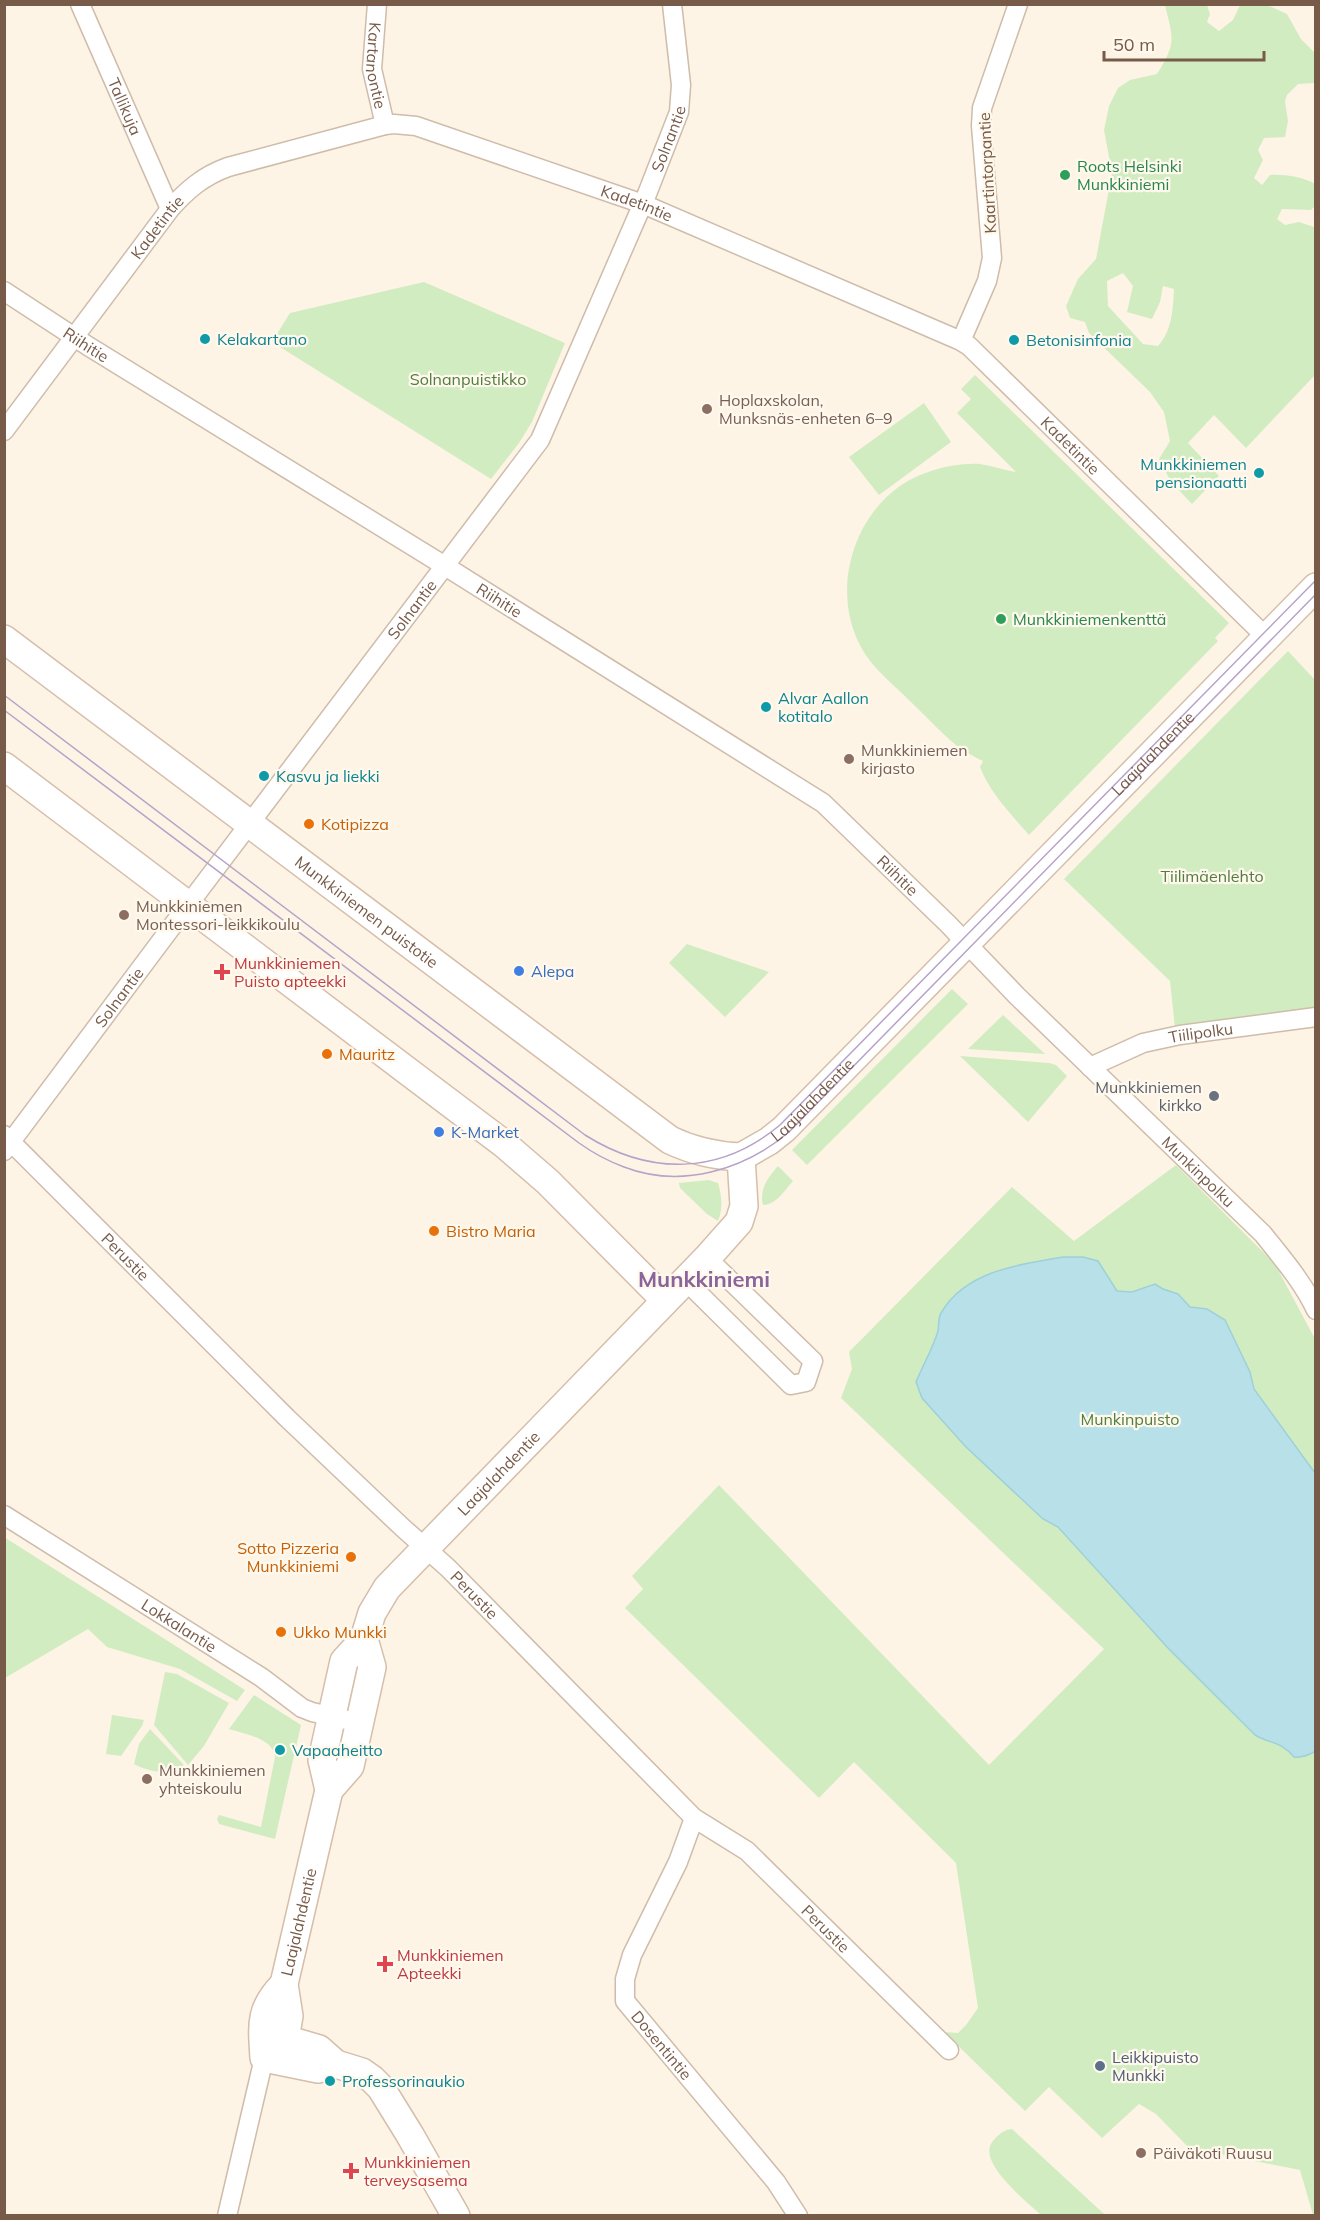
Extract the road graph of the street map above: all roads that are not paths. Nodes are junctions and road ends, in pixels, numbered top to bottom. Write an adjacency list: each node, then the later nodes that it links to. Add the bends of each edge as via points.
1 (80, 4): 7 (street, Tallikuja)
2 (377, 4): 5 (street, Kartanontie, via 372,69)
3 (672, 4): 6 (street, Solnantie, via 681,99)
4 (1018, 4): 10 (street, Kaartintorpantie, via 982,108 992,258 987,281)
5 (385, 125): 6 (street, Kadetintie, via 429,129); 7 (street, Kadetintie, via 214,172 190,187)
6 (643, 204): 10 (street, Kadetintie); 12 (street, Solnantie, via 540,440)
7 (170, 209): 9 (street, Kadetintie)
8 (4, 291): 9 (street, Riihitie)
9 (75, 338): 11 (street, Kadetintie); 12 (street, Riihitie)
10 (961, 341): 14 (street, Kadetintie)
11 (4, 431)
12 (445, 566): 17 (street, Solnantie); 19 (street, Riihitie, via 823,803)
13 (1316, 587): 14 (street, Laajalahdentie)
14 (1266, 637): 19 (street, Laajalahdentie)
15 (4, 639): 17 (street, Munkkiniemen puistotie)
16 (4, 766): 18 (street)
17 (251, 823): 18 (street, Solnantie); 23 (street, Munkkiniemen puistotie, via 670,1140 703,1152)
18 (188, 904): 22 (street, Solnantie); 26 (street, via 504,1144 548,1182)
19 (966, 944): 21 (street, Munkinpolku); 23 (street, Laajalahdentie, via 784,1129)
20 (1316, 1017): 21 (street, Tiilipolku, via 1180,1035 1143,1044)
21 (1090, 1067): 27 (street, Munkinpolku, via 1263,1234)
22 (6, 1143): 29 (street, Perustie, via 287,1418)
23 (741, 1157): 24 (street, Laajalahdentie, via 744,1206 739,1221)
24 (707, 1258): 25 (street, Laajalahdentie); 25 (street, via 813,1361 806,1382 791,1385)
25 (685, 1280): 26 (street, Laajalahdentie)
26 (665, 1300): 29 (street, Laajalahdentie)
27 (1316, 1310)
28 (4, 1515): 31 (street, Lokkalantie, via 261,1677 302,1708)
29 (426, 1547): 30 (street, Laajalahdentie, via 387,1588 372,1613); 34 (street, Perustie)
30 (364, 1639): 31 (street, Laajalahdentie, via 344,1661); 32 (street, Laajalahdentie, via 372,1667)
31 (332, 1717): 32 (street, Lokkalantie); 33 (street, Laajalahdentie, via 322,1760)
32 (360, 1723): 33 (street, Laajalahdentie, via 350,1766)
33 (329, 1790): 35 (street, Laajalahdentie)
34 (694, 1818): 37 (street, Perustie, via 747,1851); 42 (street, Dosentintie, via 678,1862 632,1954 625,1979 625,2001 776,2182)
35 (284, 1984): 36 (street, Laajalahdentie, via 289,2016); 38 (street, Laajalahdentie, via 271,1997 265,2011)
36 (285, 2039): 38 (street); 39 (street, via 319,2049)
37 (949, 2050)
38 (264, 2058): 39 (street, via 318,2069); 40 (street, Laajalahdentie)
39 (336, 2064): 41 (street, via 362,2072 381,2088)
40 (227, 2216)
41 (456, 2216)
42 (798, 2216)

